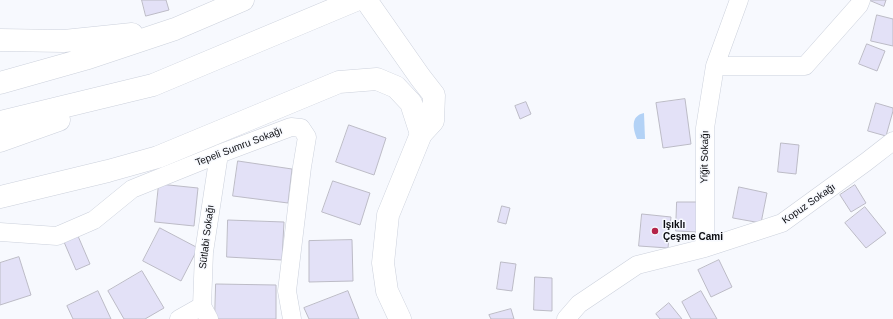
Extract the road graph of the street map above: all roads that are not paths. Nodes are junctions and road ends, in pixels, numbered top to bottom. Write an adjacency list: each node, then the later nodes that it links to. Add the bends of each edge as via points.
1 (243, 0): 6 (main road)
2 (356, 0): 10 (main road)
3 (366, 0): 12 (main road, via 434,95 433,121)
4 (739, 0): 8 (street, Yiğit Sokağı)
5 (861, 0): 8 (street, via 805,66)
6 (175, 29): 7 (main road, via 64,41); 9 (main road, via 85,59)
7 (0, 40)
8 (715, 66): 20 (street, Yiğit Sokağı, via 705,128)
9 (0, 83)
10 (153, 85): 11 (main road); 14 (main road)
11 (0, 122)
12 (421, 134): 16 (main road, via 411,104 396,87 377,79 339,82 158,157); 24 (main road, via 388,215 383,263 387,291)
13 (893, 141): 20 (street, Kopuz Sokağı, via 782,223)
14 (0, 142)
15 (218, 154): 19 (street, Tepeli Sumru Sokağı, via 132,189 94,220 57,236); 21 (street, Sütlabi Sokağı, via 204,252); 23 (street, Tepeli Sumru Sokağı, via 291,127 301,128 307,137 287,291)
16 (108, 171): 17 (main road); 18 (main road)
17 (0, 186)
18 (0, 197)
19 (0, 232)
20 (705, 248): 25 (street, Kopuz Sokağı, via 637,265 579,304)
21 (205, 313): 22 (street)
22 (179, 319)
23 (292, 319)
24 (400, 319)
25 (566, 319)

